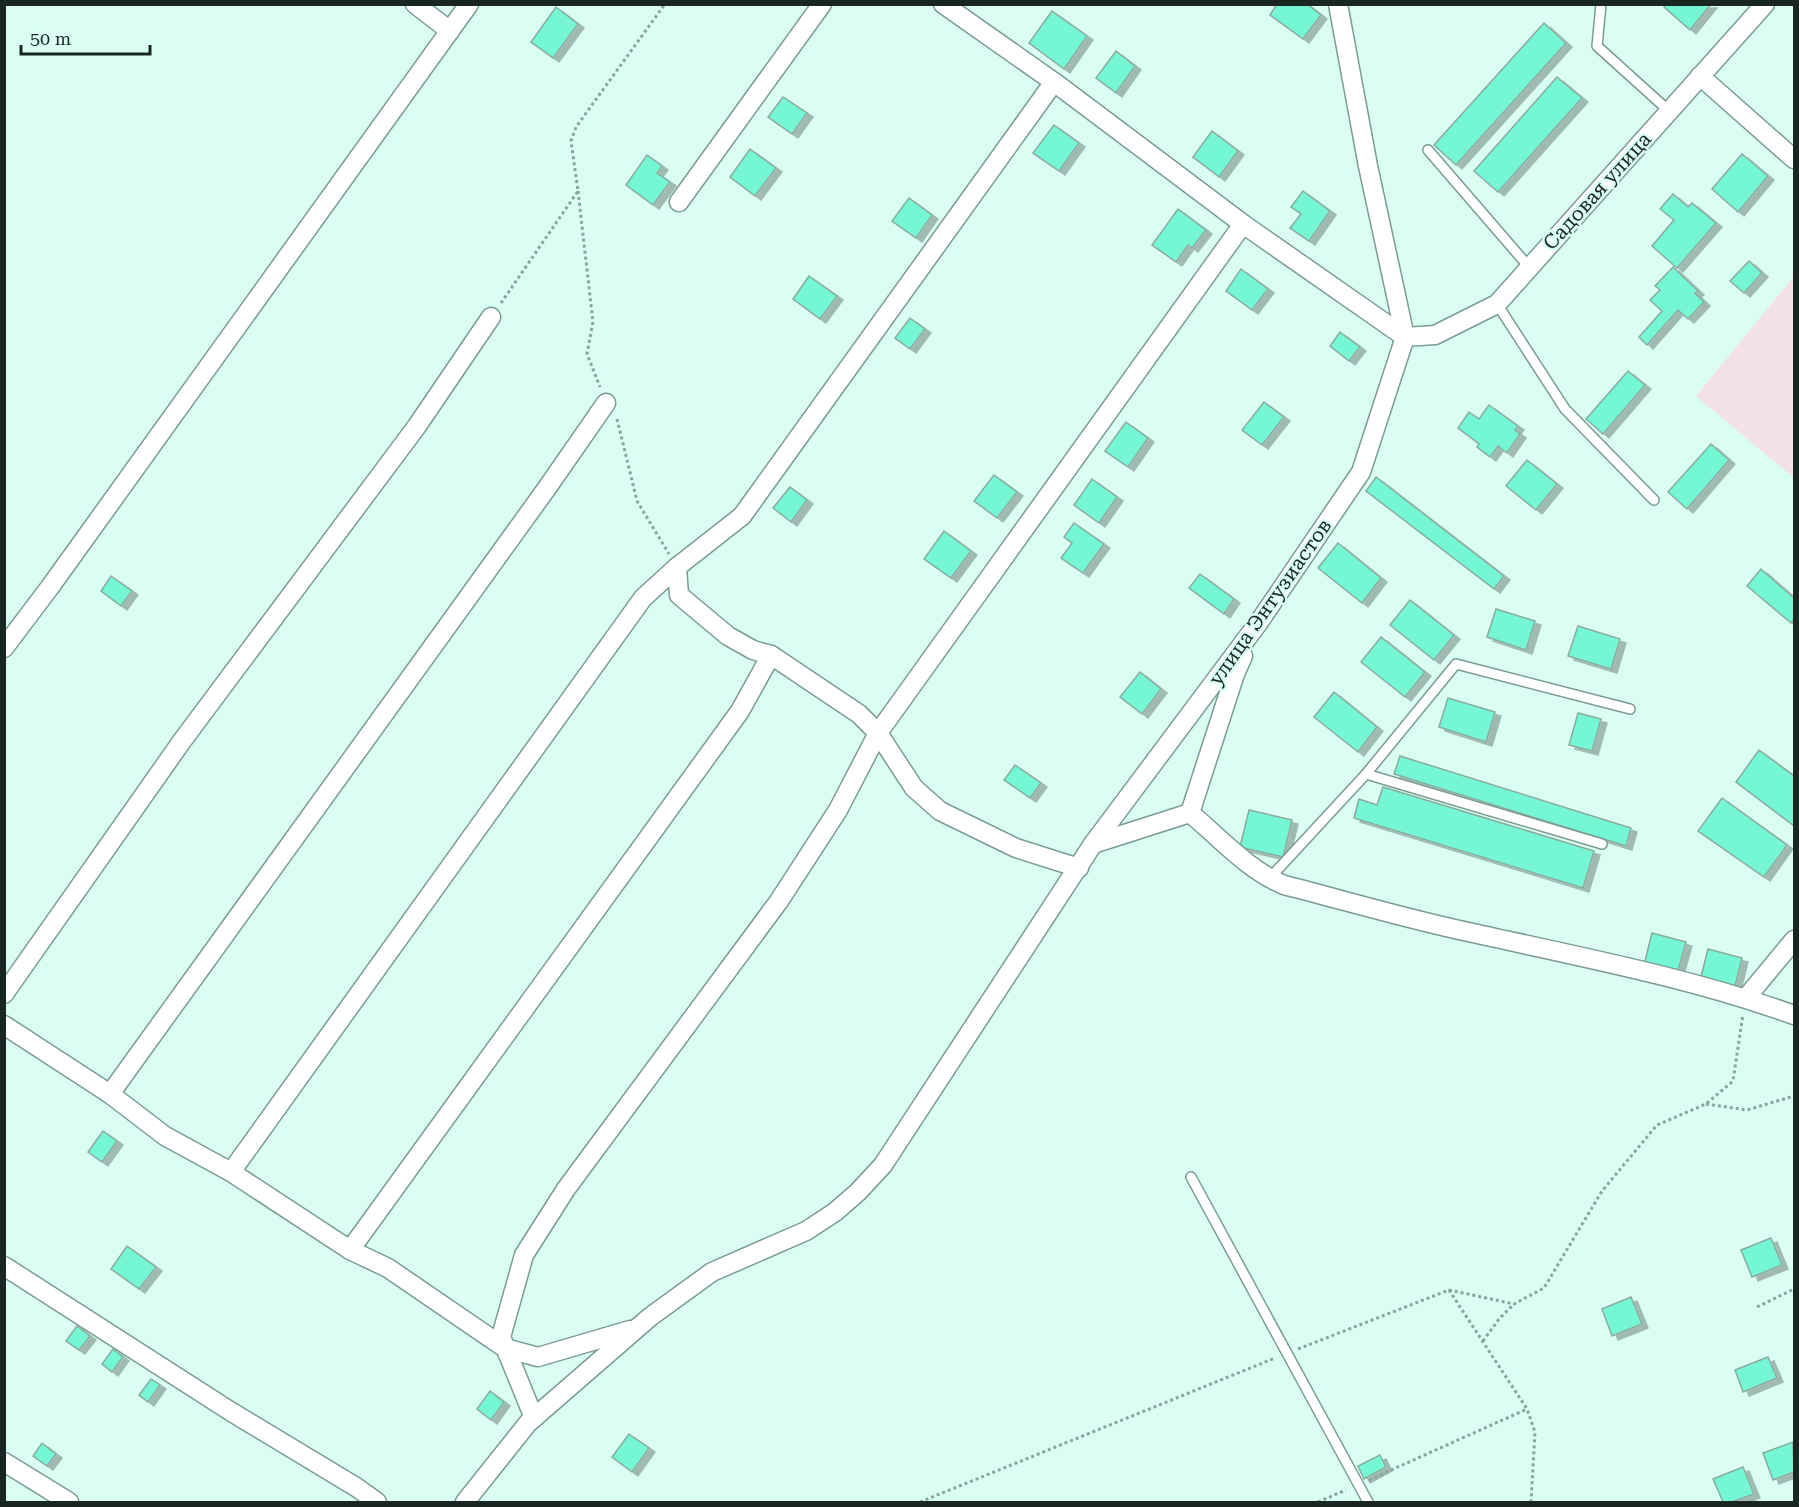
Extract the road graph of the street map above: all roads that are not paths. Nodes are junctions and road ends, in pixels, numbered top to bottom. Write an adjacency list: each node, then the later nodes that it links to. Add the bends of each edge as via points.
1 (415, 4): 8 (street)
2 (470, 4): 8 (street)
3 (822, 4): 14 (street)
4 (943, 4): 10 (street)
5 (1338, 4): 19 (street)
6 (1601, 4): 11 (lane, via 1597,46)
7 (1766, 4): 9 (street, Садовая улица)
8 (450, 31): 24 (street)
9 (1700, 76): 11 (street, Садовая улица); 13 (street)
10 (1054, 82): 15 (street); 22 (street, via 742,516)
11 (1669, 111): 16 (street, Садовая улица)
12 (1428, 150): 16 (lane)
13 (1794, 159)
14 (679, 202)
15 (1244, 224): 19 (street); 27 (street)
16 (1530, 267): 17 (street, Садовая улица)
17 (1497, 304): 19 (street, Садовая улица, via 1435,335); 21 (lane, via 1565,409)
18 (491, 317): 35 (street, via 417,426 182,741)
19 (1405, 338): 23 (street, улица Энтузиастов, via 1361,472)
20 (606, 403): 39 (street)
21 (1654, 500)
22 (677, 567): 25 (street, via 679,595 728,636); 40 (street, via 643,598)
23 (1259, 622): 29 (street, via 1234,674); 30 (street, улица Энтузиастов)
24 (4, 648)
25 (771, 655): 27 (street, via 859,714); 42 (street, via 740,711)
26 (1630, 709): 28 (lane, via 1456,664)
27 (878, 733): 32 (street, via 914,788 940,811 1016,848); 45 (street, via 838,810 779,901 566,1189 524,1255 501,1337)
28 (1366, 774): 31 (lane); 33 (lane)
29 (1190, 813): 30 (street); 33 (street)
30 (1093, 844): 32 (street, улица Энтузиастов)
31 (1602, 844)
32 (1079, 868): 44 (street, улица Энтузиастов, via 883,1165 858,1192 806,1231 712,1272)
33 (1269, 879): 36 (street, via 1460,930)
34 (1794, 940): 36 (street)
35 (4, 994)
36 (1746, 998): 37 (street)
37 (1794, 1015)
38 (4, 1025): 39 (street)
39 (110, 1094): 40 (street, via 165,1136)
40 (231, 1172): 42 (street)
41 (1191, 1177): 51 (lane)
42 (350, 1250): 45 (street, via 388,1268)
43 (4, 1266): 49 (street)
44 (639, 1328): 45 (street, via 538,1358); 46 (street, улица Энтузиастов)
45 (505, 1348): 46 (street)
46 (534, 1418): 50 (street, улица Энтузиастов)
47 (4, 1462): 48 (street)
48 (69, 1503)
49 (377, 1503)
50 (465, 1503)
51 (1368, 1503)

